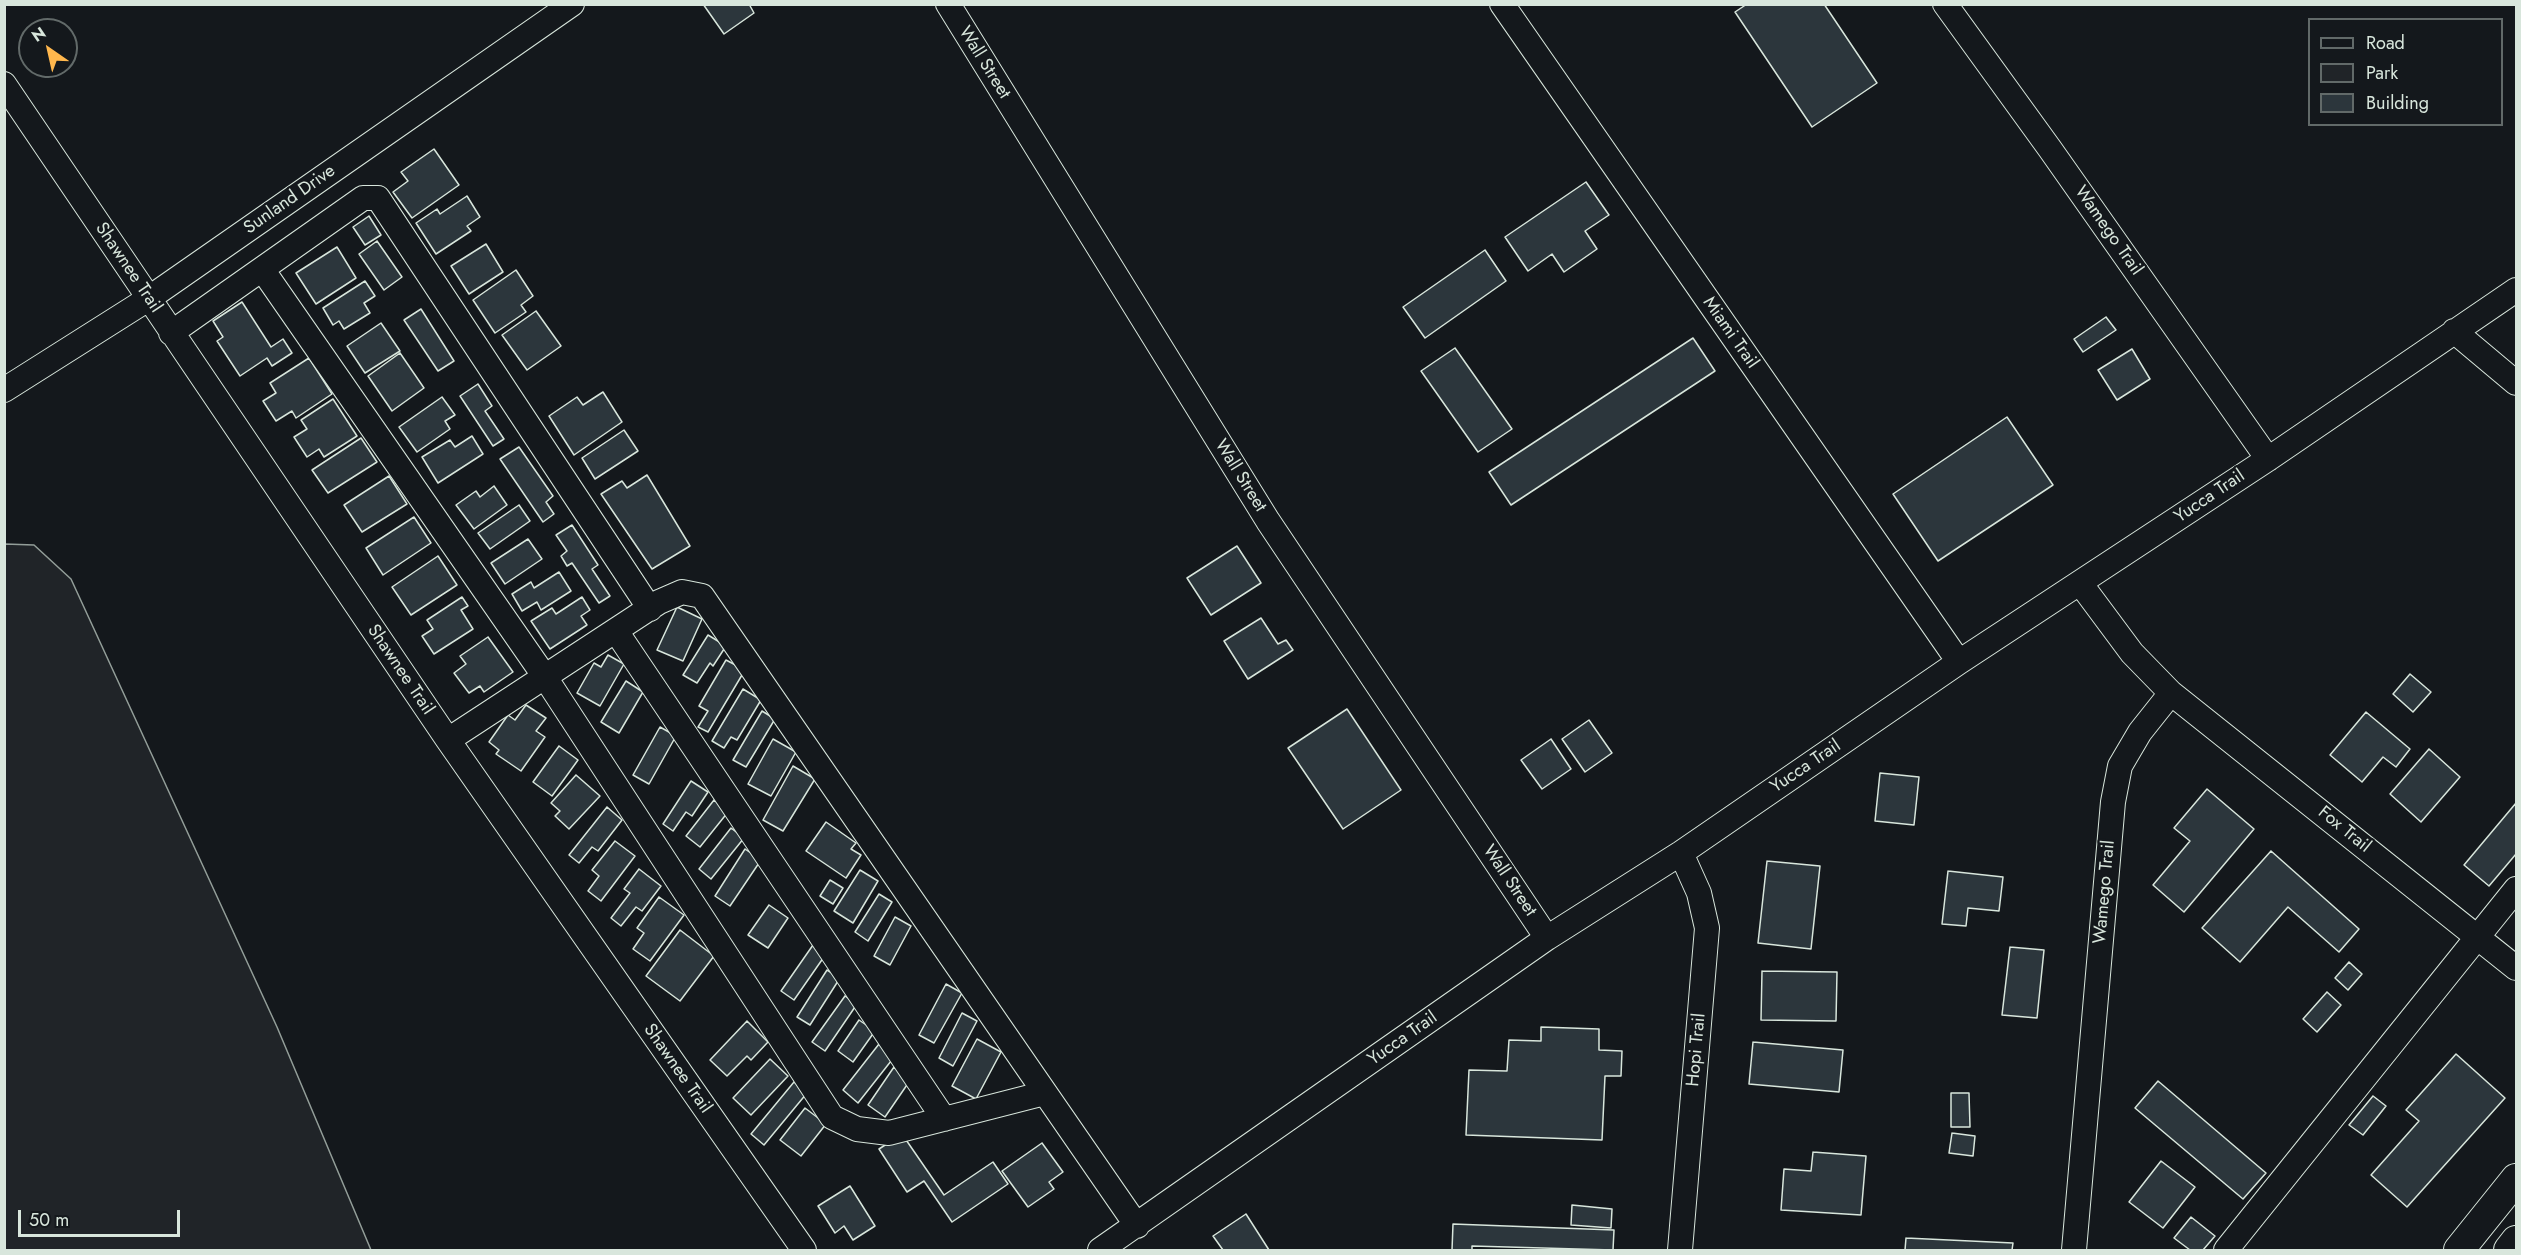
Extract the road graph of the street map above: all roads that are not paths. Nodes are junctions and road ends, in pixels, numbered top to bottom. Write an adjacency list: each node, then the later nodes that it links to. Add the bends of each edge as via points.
1 (572, 4): 8 (street, Sunland Drive)
2 (948, 4): 24 (street, Wall Street, via 1268,521)
3 (1502, 4): 17 (street, Miami Trail)
4 (1945, 4): 13 (street, Wamego Trail)
5 (4, 84): 8 (street, Shawnee Trail)
6 (262, 269): 10 (street); 15 (street, via 363,198 378,198); 18 (street)
7 (2517, 290): 9 (street, Yucca Trail)
8 (148, 298): 10 (street, Shawnee Trail); 12 (street, Sunland Drive)
9 (2454, 331): 11 (street); 13 (street, Yucca Trail)
10 (171, 333): 20 (street, Shawnee Trail)
11 (2517, 383)
12 (4, 390)
13 (2268, 459): 14 (street, Yucca Trail)
14 (2080, 583): 17 (street, Yucca Trail); 19 (street, via 2132,653)
15 (650, 609): 16 (street); 26 (street, via 682,592 702,596)
16 (616, 630): 18 (street); 27 (street)
17 (1959, 662): 21 (street, Yucca Trail)
18 (545, 677): 20 (street); 27 (street, via 832,1117 857,1129 889,1133)
19 (2171, 693): 23 (street, Fox Trail); 34 (street, Wamego Trail, via 2140,732 2120,766 2113,801)
20 (448, 740): 31 (street, Shawnee Trail)
21 (1681, 853): 24 (street, Yucca Trail); 33 (street, Hopi Trail, via 1699,893 1707,928)
22 (2517, 889): 23 (street)
23 (2478, 937): 25 (street, Fox Trail); 35 (street)
24 (1547, 938): 29 (street, Yucca Trail)
25 (2517, 968)
26 (1045, 1093): 27 (street); 29 (street)
27 (944, 1119)
28 (2517, 1179): 36 (main road)
29 (1137, 1226): 32 (street, Yucca Trail)
30 (2517, 1241): 37 (main road)
31 (804, 1251)
32 (1100, 1251)
33 (1680, 1251)
34 (2074, 1251)
35 (2226, 1251)
36 (2459, 1251)
37 (2509, 1251)

